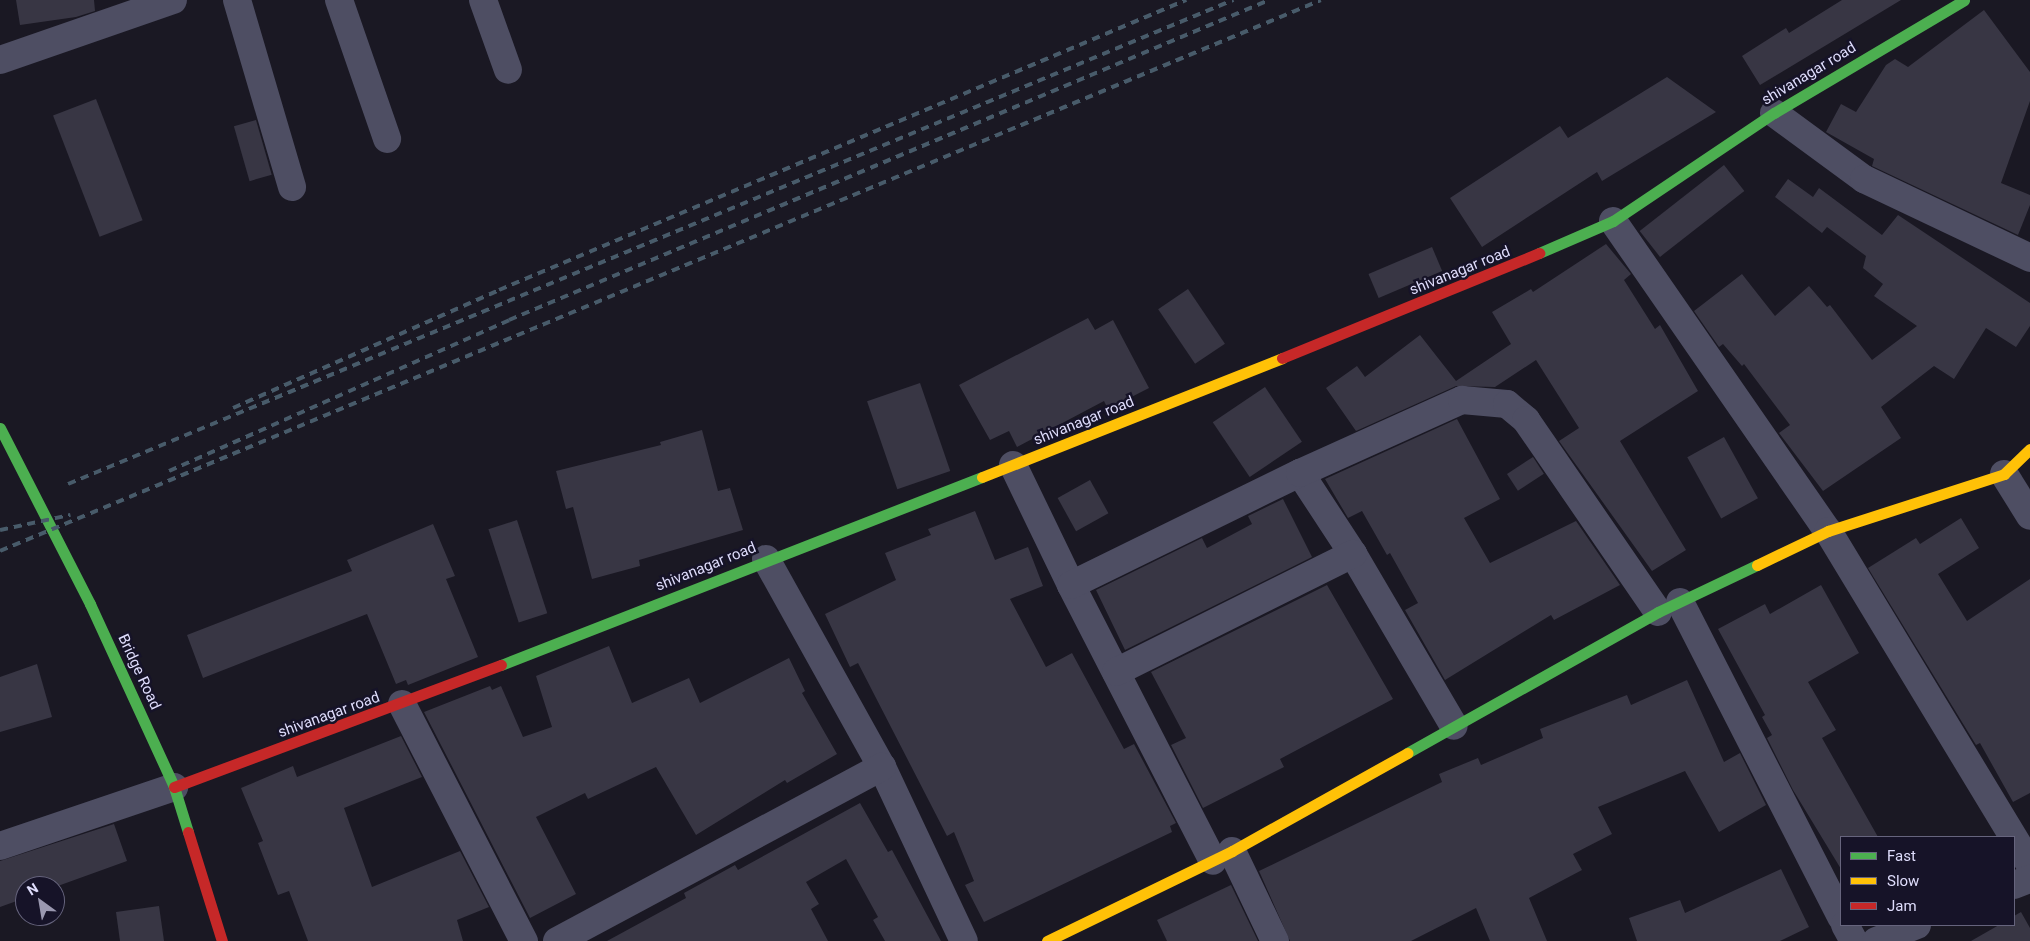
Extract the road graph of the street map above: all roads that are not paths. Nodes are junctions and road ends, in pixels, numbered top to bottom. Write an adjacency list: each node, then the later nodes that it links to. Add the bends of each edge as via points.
1 (173, 0): 6 (street)
2 (237, 0): 10 (street)
3 (339, 0): 9 (street)
4 (483, 0): 7 (street)
5 (1964, 0): 8 (street, shivanagar road)
6 (0, 60)
7 (508, 70)
8 (1774, 113): 11 (street, shivanagar road); 12 (street, via 1864,179)
9 (387, 139)
10 (292, 187)
11 (1614, 222): 15 (street, shivanagar road, via 1495,274); 19 (street)
12 (2030, 258)
13 (0, 428): 28 (street, Bridge Road, via 90,604)
14 (2030, 449): 17 (street)
15 (1013, 465): 21 (street, shivanagar road); 22 (street)
16 (1300, 473): 20 (street); 22 (street); 23 (street, via 1462,400 1507,404 1526,420)
17 (2004, 474): 18 (street); 19 (street)
18 (2030, 516)
19 (1828, 531): 23 (street); 29 (street)
20 (1353, 554): 24 (street); 26 (street)
21 (766, 559): 25 (street, shivanagar road); 27 (street)
22 (1071, 586): 24 (street)
23 (1669, 607): 26 (street); 36 (street)
24 (1116, 672): 32 (street)
25 (402, 704): 28 (street, shivanagar road); 40 (street)
26 (1454, 726): 32 (street)
27 (882, 768): 41 (street); 42 (street)
28 (174, 787): 31 (street); 39 (street, Bridge Road)
29 (2013, 836)
30 (2015, 839): 33 (street)
31 (0, 846)
32 (1222, 856): 43 (street); 44 (street)
33 (2030, 864)
34 (2030, 879): 35 (street)
35 (2015, 885)
36 (1840, 915)
37 (1846, 926): 45 (street)
38 (1914, 926): 46 (street)
39 (222, 941)
40 (524, 941)
41 (557, 941)
42 (964, 941)
43 (1048, 941)
44 (1276, 941)
45 (1854, 941)
46 (1876, 941)

